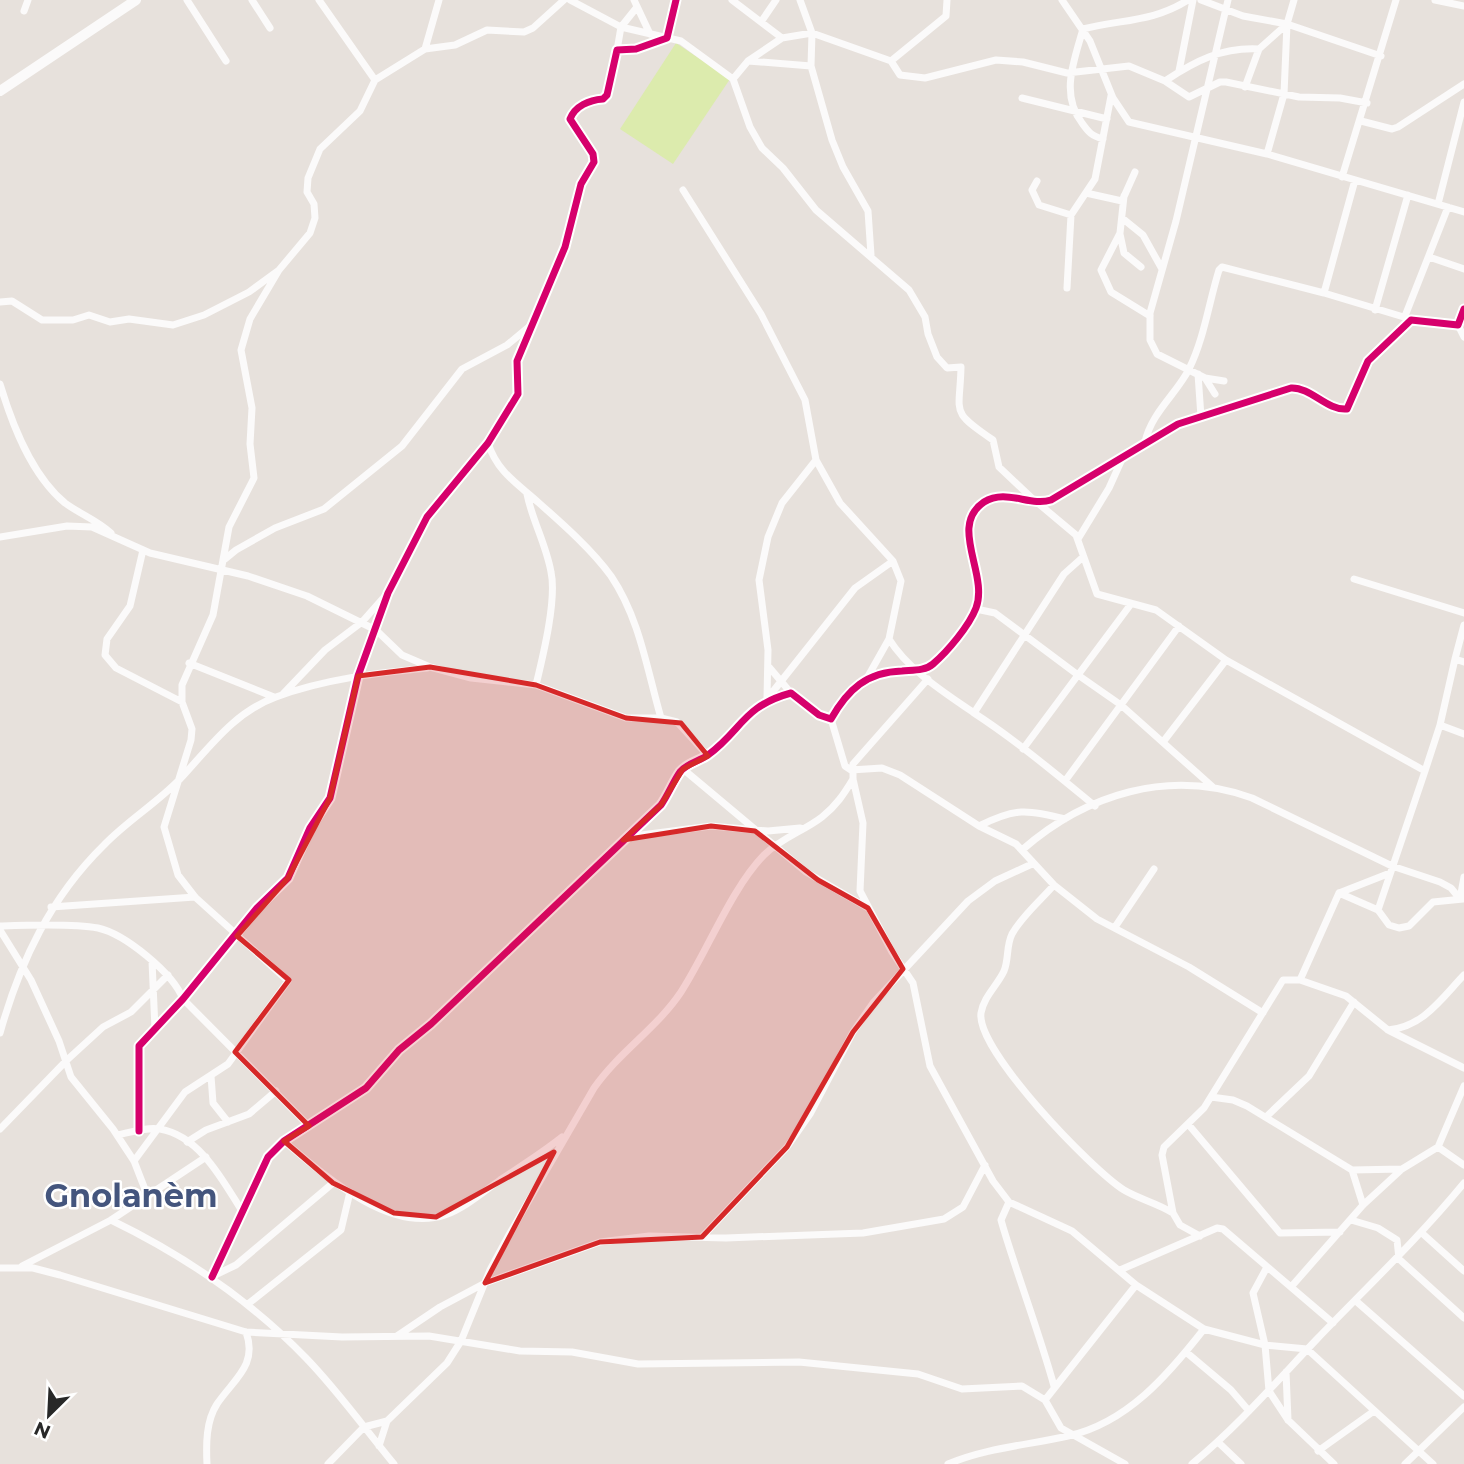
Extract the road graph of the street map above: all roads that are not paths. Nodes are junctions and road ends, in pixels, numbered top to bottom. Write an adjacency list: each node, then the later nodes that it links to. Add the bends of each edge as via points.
1 (29, 0): 23 (street)
2 (136, 0): 51 (street)
3 (187, 0): 38 (street)
4 (252, 0): 27 (street)
5 (319, 0): 46 (street)
6 (439, 0): 33 (street)
7 (564, 0): 33 (street, via 524,32 487,30 455,45)
8 (570, 0): 26 (street)
9 (676, 0): 31 (street)
10 (732, 0): 24 (street)
11 (776, 0): 24 (street)
12 (800, 0): 29 (street)
13 (947, 0): 40 (street, via 946,16 939,24)
14 (1062, 0): 28 (street)
15 (1190, 0): 28 (street, via 1153,18); 43 (street)
16 (1201, 0): 21 (street)
17 (1294, 0): 25 (street)
18 (1396, 0): 37 (street)
19 (1435, 0): 22 (street)
20 (635, 4): 26 (street); 30 (street)
21 (1227, 4): 25 (street, via 1243,16); 36 (street)
22 (1464, 6)
23 (24, 11)
24 (761, 22): 32 (street)
25 (1287, 24): 34 (street); 37 (street); 52 (street)
26 (621, 27): 30 (street); 35 (street)
27 (270, 28)
28 (1083, 29): 42 (street); 44 (street)
29 (812, 33): 32 (street); 40 (street); 41 (street)
30 (650, 34): 31 (street)
31 (667, 38): 35 (street); 45 (street, via 681,41)
32 (782, 38): 39 (street)
33 (425, 49): 46 (street)
34 (1259, 49): 36 (street); 49 (street)
35 (617, 50): 90 (street, via 607,95 590,100 573,112 570,120 594,162 581,184 572,228)
36 (1216, 53): 43 (street); 50 (street)
37 (1381, 55): 56 (street)
38 (226, 61)
39 (748, 61): 41 (street); 45 (street)
40 (891, 61): 44 (street, via 900,75 920,78 996,60)
41 (811, 66): 77 (street, via 842,167 868,211)
42 (1101, 68): 44 (street); 47 (street, via 1129,66); 53 (street)
43 (1179, 71): 47 (street)
44 (1071, 72): 57 (street)
45 (733, 79): 77 (street, via 762,148 816,210)
46 (375, 80): 82 (street, via 359,111 312,163 307,192 315,218 310,233)
47 (1165, 80): 50 (street, via 1189,97)
48 (1464, 84): 59 (street, via 1398,127)
49 (1245, 87): 50 (street, via 1220,82); 52 (street)
50 (1207, 88): 61 (street)
51 (0, 91)
52 (1284, 94): 56 (street); 62 (street)
53 (1111, 95): 58 (street); 61 (street, via 1129,121)
54 (1022, 98): 57 (street)
55 (1464, 102): 71 (street)
56 (1367, 103): 59 (street)
57 (1072, 111): 58 (street); 60 (street, via 1091,136)
58 (1107, 119): 60 (street)
59 (1361, 121): 64 (street)
60 (1103, 139): 68 (street, via 1095,179)
61 (1195, 139): 62 (street); 80 (street)
62 (1267, 154): 64 (street)
63 (1135, 172): 70 (street)
64 (1342, 177): 65 (street)
65 (1355, 180): 69 (street); 84 (street)
66 (1037, 181): 74 (street, via 1032,190 1040,205)
67 (683, 190): 102 (street, via 761,314 805,400)
68 (1086, 192): 70 (street, via 1122,201); 74 (street)
69 (1408, 195): 71 (street); 86 (street)
70 (1124, 196): 75 (street)
71 (1438, 204): 72 (street)
72 (1448, 207): 73 (street); 78 (street)
73 (1464, 212)
74 (1071, 215): 83 (street)
75 (1122, 218): 76 (street); 80 (street, via 1143,235)
76 (1120, 233): 79 (street, via 1124,253); 88 (street, via 1101,270 1111,292)
77 (870, 255): 104 (street, via 914,297 937,357 947,368 961,367 957,393 961,413 993,440 999,467)
78 (1429, 257): 81 (street); 89 (street)
79 (1141, 267)
80 (1163, 269): 88 (street)
81 (1464, 269)
82 (279, 270): 85 (street, via 249,292 173,325 129,319 110,322 89,315 42,320 12,301); 111 (street, via 250,319 241,350 252,408 254,478 229,527)
83 (1067, 288)
84 (1324, 293): 86 (street); 93 (street, via 1222,267)
85 (0, 302)
86 (1375, 310): 89 (street)
87 (1464, 310): 91 (street)
88 (1150, 316): 93 (street, via 1150,340 1157,354)
89 (1408, 318): 91 (street); 98 (street, via 1368,362 1347,409 1300,388)
90 (533, 323): 100 (street, via 517,361 518,394); 111 (street, via 507,345 462,369 402,446 329,506 275,528)
91 (1461, 327): 92 (street)
92 (1464, 337)
93 (1189, 370): 94 (street); 99 (street)
94 (1202, 376): 95 (street); 97 (street); 98 (street)
95 (1224, 381)
96 (0, 384): 105 (street, via 11,421 41,473 66,503 96,519)
97 (1215, 394)
98 (1201, 417): 99 (street)
99 (1145, 442): 101 (street)
100 (488, 443): 103 (street, via 496,463); 114 (street, via 426,517)
101 (1124, 455): 104 (street, via 1051,500); 107 (street)
102 (816, 460): 110 (street, via 841,503); 128 (street, via 782,503 768,537 759,579)
103 (527, 493): 135 (street, via 553,584); 143 (street, via 611,577 638,630)
104 (1037, 503): 107 (street); 116 (street, via 996,497 982,504 970,523 968,545 980,586)
105 (114, 536): 106 (street, via 80,526); 108 (street)
106 (0, 537)
107 (1078, 539): 109 (street)
108 (144, 550): 112 (street); 139 (street, via 130,606 107,639 105,655 116,668)
109 (1083, 557): 115 (street, via 1097,594); 122 (street, via 1064,573)
110 (893, 561): 123 (street, via 901,581); 134 (street, via 855,589)
111 (223, 562): 112 (street)
112 (222, 571): 118 (street, via 307,596); 126 (street, via 213,615)
113 (1354, 579): 117 (street)
114 (388, 593): 118 (street); 121 (street)
115 (1131, 604): 120 (street, via 1156,610); 130 (street)
116 (976, 608): 122 (street, via 995,613); 129 (street, via 932,666)
117 (1464, 613)
118 (362, 622): 121 (street); 137 (street, via 325,650)
119 (1464, 625): 125 (street)
120 (1179, 626): 124 (street); 141 (street)
121 (376, 630): 127 (street, via 402,654); 131 (street)
122 (1024, 635): 130 (street); 142 (street)
123 (889, 639): 129 (street, via 898,654); 132 (street)
124 (1226, 660): 147 (street); 152 (street)
125 (1460, 660): 145 (street)
126 (190, 663): 137 (street); 139 (street)
127 (430, 667): 131 (street); 135 (street, via 466,677)
128 (769, 667): 134 (street); 138 (street)
129 (919, 670): 132 (street, via 886,671); 133 (street)
130 (1078, 675): 141 (street); 148 (street)
131 (358, 676): 137 (street); 179 (street, via 330,798 310,828 288,878 254,911)
132 (867, 678): 144 (street)
133 (928, 679): 142 (street); 151 (street)
134 (781, 680): 136 (street); 138 (street)
135 (536, 685): 143 (street, via 626,718)
136 (791, 694): 140 (street); 144 (street)
137 (279, 696): 154 (street, via 219,734)
138 (767, 698): 140 (street)
139 (182, 702): 154 (street, via 192,729)
140 (761, 705): 149 (street)
141 (1121, 705): 147 (street); 155 (street)
142 (974, 713): 148 (street)
143 (661, 718): 149 (street, via 681,723)
144 (831, 719): 151 (street, via 845,766)
145 (1440, 725): 146 (street); 152 (street)
146 (1464, 734)
147 (1163, 742): 156 (street)
148 (1023, 748): 155 (street)
149 (708, 756): 150 (street)
150 (683, 769): 161 (street); 162 (street, via 661,805)
151 (851, 771): 153 (street); 159 (street, via 890,770)
152 (1425, 771): 167 (street)
153 (852, 779): 160 (street, via 838,803); 174 (street, via 863,823 860,884)
154 (179, 780): 171 (street, via 164,831 178,875); 173 (street, via 103,845)
155 (1065, 781): 157 (street)
156 (1215, 788): 157 (street, via 1153,785); 167 (street, via 1252,798)
157 (1095, 806): 158 (street)
158 (1065, 818): 159 (street, via 1030,810 1008,812); 164 (street)
159 (979, 826): 164 (street)
160 (804, 828): 161 (street); 163 (street)
161 (755, 831): 162 (street, via 711,826); 163 (street)
162 (626, 837): 203 (street, via 399,1050 366,1088)
163 (775, 845): 174 (street, via 818,880); 207 (street, via 752,871 680,994 609,1068)
164 (1021, 850): 165 (street)
165 (1032, 864): 169 (street); 182 (street, via 995,881 968,901)
166 (1154, 869): 177 (street)
167 (1391, 870): 170 (street); 172 (street, via 1440,881); 175 (street)
168 (1464, 877): 172 (street)
169 (1054, 885): 177 (street, via 1085,911); 225 (street, via 1012,935 1004,971 981,1014 983,1025 1032,1102 1093,1163 1124,1190)
170 (1339, 893): 175 (street); 185 (street)
171 (195, 897): 173 (street); 179 (street)
172 (1462, 899): 175 (street, via 1433,902 1409,926 1399,928 1389,925)
173 (51, 907): 176 (street)
174 (868, 908): 182 (street)
175 (1378, 910)
176 (41, 927): 178 (street); 180 (street, via 100,929); 181 (street)
177 (1115, 927): 189 (street)
178 (0, 928): 181 (street)
179 (237, 936): 187 (street); 193 (street, via 288,981)
180 (152, 961): 183 (street); 186 (street)
181 (23, 963): 192 (street); 194 (street)
182 (903, 969): 214 (street, via 916,993 930,1066); 231 (street, via 853,1032 810,1114 787,1147)
183 (168, 975): 186 (street); 187 (street)
184 (1464, 975): 191 (street, via 1423,1018 1406,1028)
185 (1300, 980): 188 (street); 189 (street, via 1283,980)
186 (152, 990): 190 (street); 194 (street, via 131,1012 103,1027)
187 (183, 999): 190 (street); 193 (street)
188 (1354, 1002): 191 (street); 200 (street, via 1309,1076)
189 (1263, 1013): 199 (street)
190 (155, 1029): 206 (street, via 138,1049)
191 (1388, 1030): 195 (street)
192 (0, 1033)
193 (235, 1052): 196 (street, via 224,1068); 198 (street)
194 (67, 1060): 205 (street); 208 (street, via 71,1077)
195 (1464, 1068)
196 (211, 1076): 201 (street, via 213,1103); 204 (street, via 186,1092)
197 (1464, 1086): 211 (street)
198 (276, 1091): 201 (street, via 249,1114); 203 (street)
199 (1211, 1097): 200 (street, via 1233,1100); 202 (street)
200 (1266, 1117): 217 (street)
201 (228, 1122): 210 (street)
202 (1188, 1125): 225 (street, via 1167,1140 1161,1155); 228 (street, via 1280,1233)
203 (309, 1126): 209 (street)
204 (158, 1128): 206 (street); 210 (street); 213 (street)
205 (0, 1129)
206 (139, 1131): 208 (street)
207 (567, 1133): 220 (street, via 447,1215 394,1213); 241 (street)
208 (117, 1135): 213 (street)
209 (284, 1141): 219 (street); 224 (street, via 263,1164)
210 (187, 1142): 212 (street)
211 (1437, 1147): 215 (street); 216 (street)
212 (206, 1157): 221 (street); 224 (street)
213 (134, 1161): 221 (street)
214 (985, 1165): 222 (street); 231 (street, via 963,1207 944,1219 863,1233)
215 (1464, 1165)
216 (1402, 1168): 217 (street); 223 (street)
217 (1352, 1170): 223 (street)
218 (1464, 1183): 229 (street)
219 (334, 1184): 220 (street); 240 (street, via 236,1265)
220 (349, 1192): 245 (street, via 341,1230)
221 (148, 1197): 226 (street)
222 (1009, 1202): 238 (street, via 1072,1231); 257 (street, via 1001,1220)
223 (1363, 1205): 227 (street)
224 (242, 1212): 240 (street)
225 (1172, 1213): 230 (street, via 1180,1225)
226 (111, 1220): 237 (street); 240 (street)
227 (1351, 1220): 228 (street); 232 (street)
228 (1340, 1232): 243 (street)
229 (1423, 1234): 233 (street); 239 (street)
230 (1200, 1236): 235 (street, via 1223,1229); 238 (street)
231 (702, 1237): 241 (street, via 649,1236 600,1242)
232 (1397, 1240): 233 (street); 234 (street)
233 (1416, 1240): 234 (street)
234 (1399, 1259): 244 (street); 246 (street)
235 (1267, 1267): 243 (street); 253 (street, via 1253,1293)
236 (0, 1268): 237 (street)
237 (19, 1268): 249 (street, via 66,1276)
238 (1120, 1270): 242 (street)
239 (1464, 1271)
240 (212, 1277): 245 (street)
241 (485, 1283): 251 (street); 252 (street)
242 (1136, 1285): 248 (street); 257 (street)
243 (1291, 1287): 247 (street)
244 (1356, 1301): 247 (street); 259 (street)
245 (248, 1304): 250 (street)
246 (1464, 1318)
247 (1333, 1323): 254 (street)
248 (1204, 1329): 253 (street); 255 (street)
249 (246, 1332): 250 (street); 272 (street, via 249,1357 212,1416)
250 (280, 1334): 251 (street); 266 (street)
251 (397, 1336): 252 (street)
252 (461, 1341): 260 (street, via 638,1364 799,1362 918,1374 962,1389 1023,1387); 265 (street, via 437,1374)
253 (1265, 1345): 254 (street); 258 (street)
254 (1307, 1349): 256 (street); 263 (street)
255 (1186, 1352): 262 (street); 267 (street, via 1128,1410)
256 (1286, 1372): 258 (street); 264 (street)
257 (1054, 1386): 260 (street)
258 (1269, 1391): 262 (street); 264 (street)
259 (1464, 1396)
260 (1045, 1400): 267 (street, via 1053,1417)
261 (1464, 1407): 271 (street)
262 (1250, 1410): 268 (street)
263 (1374, 1410): 270 (street); 271 (street)
264 (1288, 1420): 270 (street)
265 (387, 1421): 266 (street); 269 (street)
266 (364, 1427): 269 (street); 273 (street)
267 (1072, 1435): 275 (street, via 969,1455); 276 (street)
268 (1219, 1443): 277 (street); 278 (street)
269 (379, 1446): 274 (street)
270 (1318, 1451): 279 (street)
271 (1418, 1451): 280 (street); 281 (street)
272 (207, 1464)
273 (328, 1464)
274 (394, 1464)
275 (948, 1464)
276 (1125, 1464)
277 (1192, 1464)
278 (1241, 1464)
279 (1334, 1464)
280 (1405, 1464)
281 (1433, 1464)

